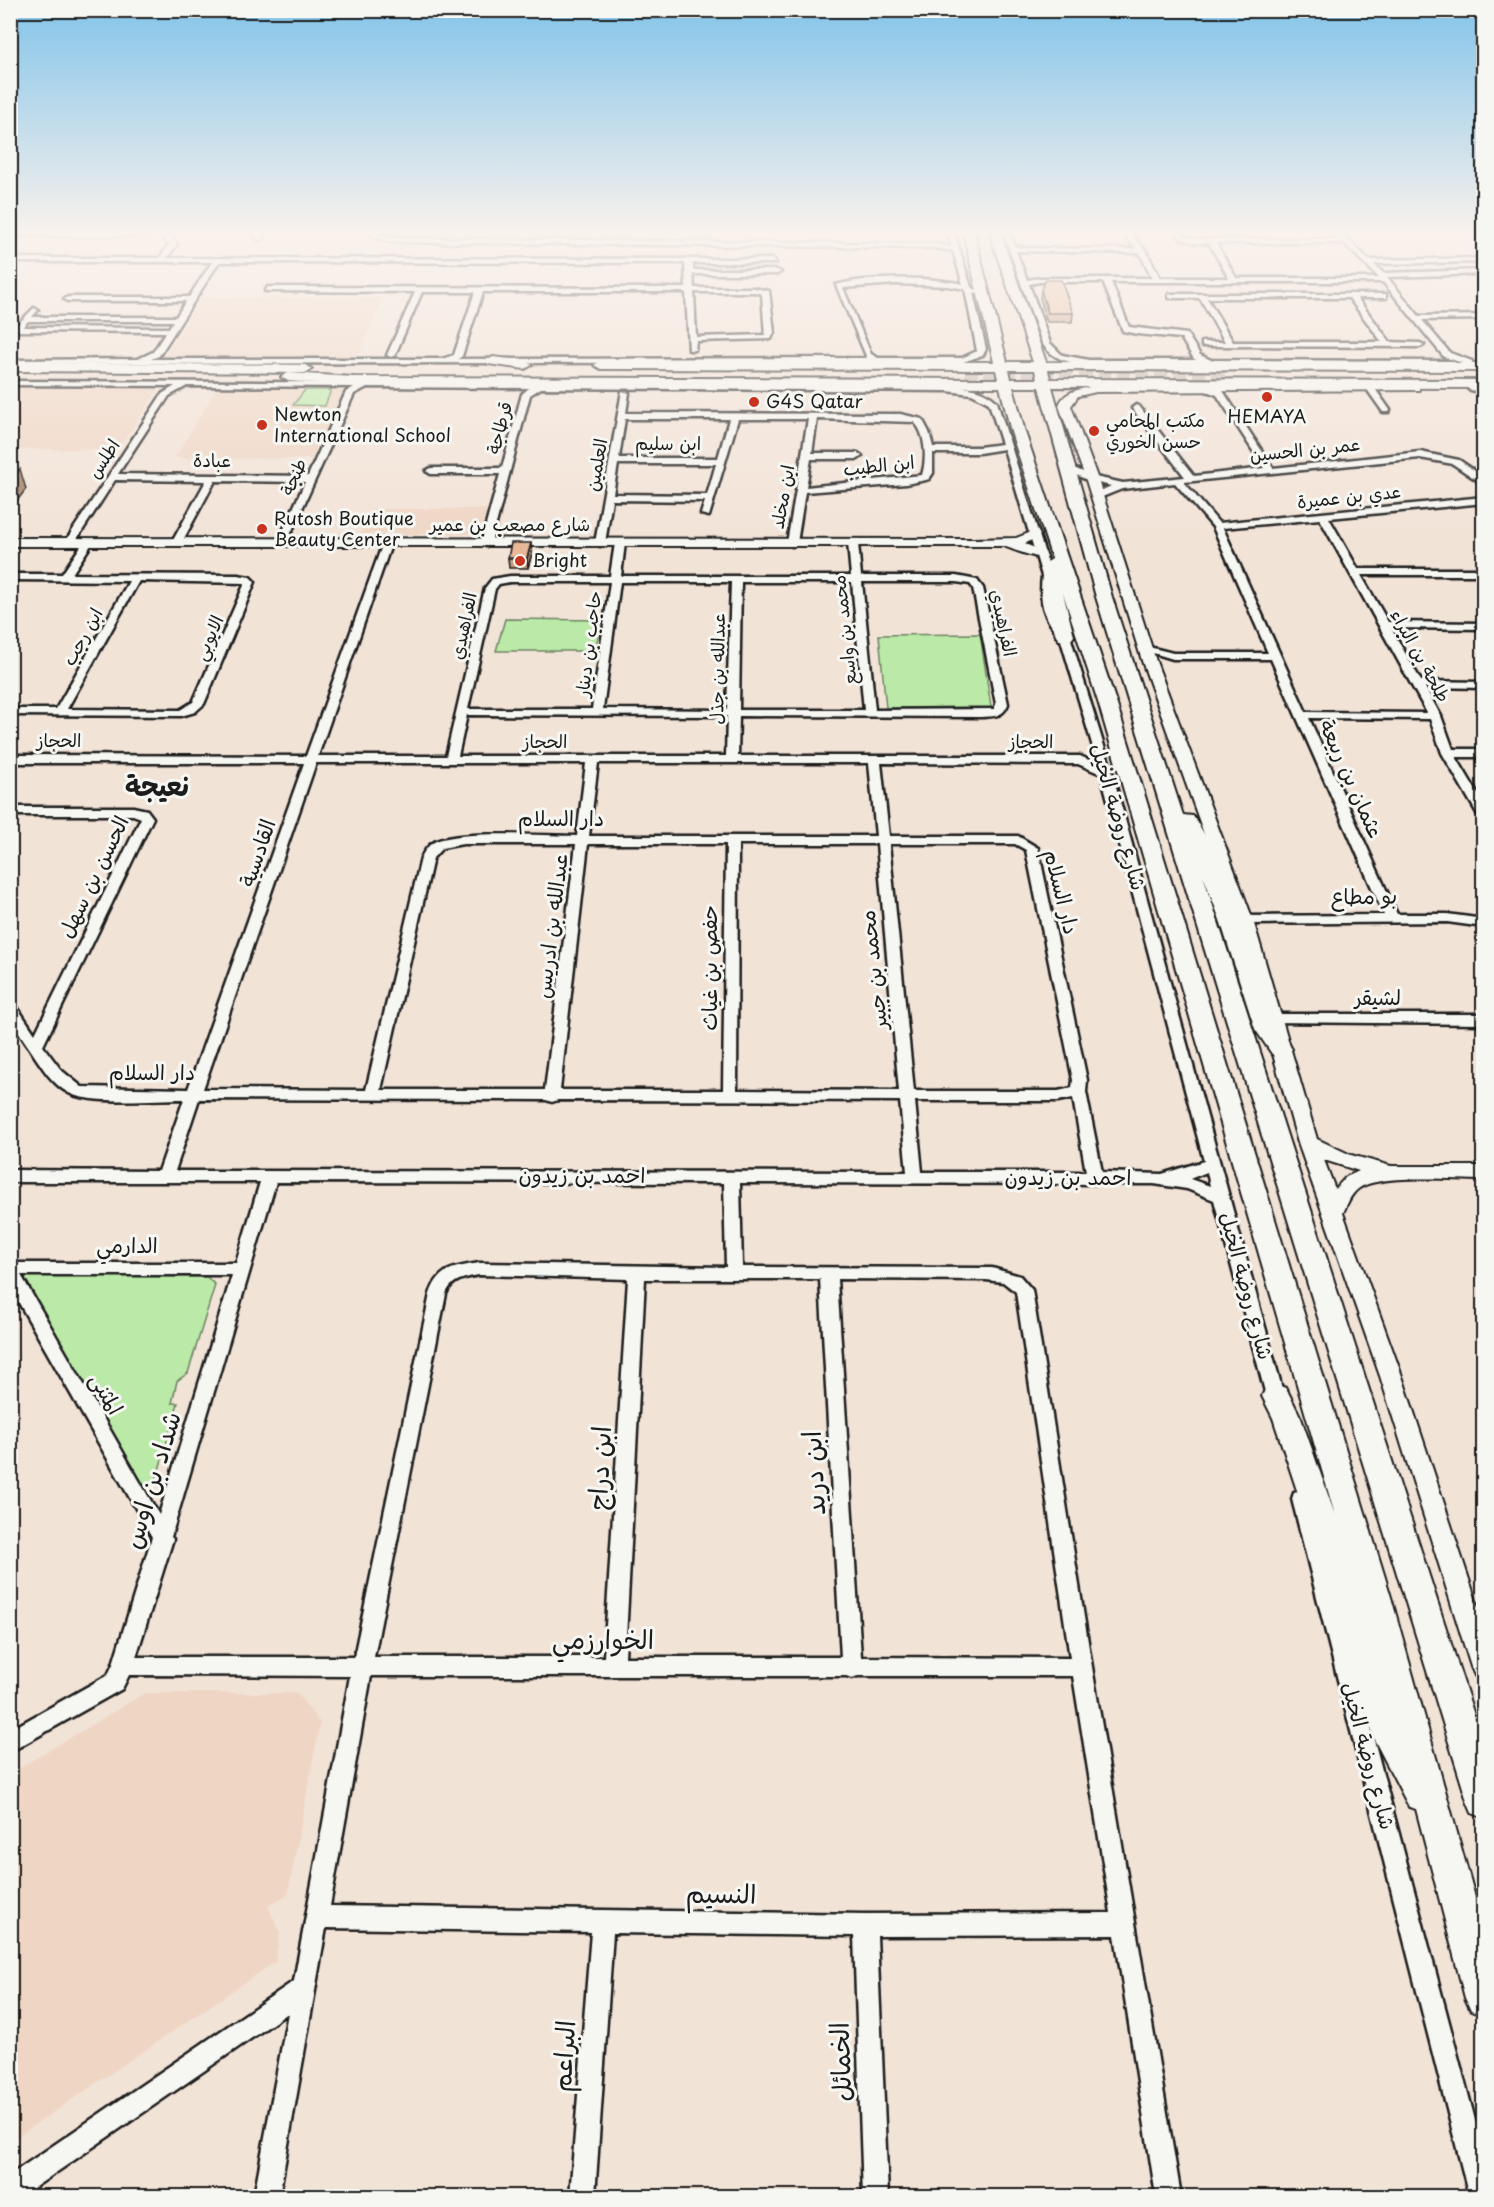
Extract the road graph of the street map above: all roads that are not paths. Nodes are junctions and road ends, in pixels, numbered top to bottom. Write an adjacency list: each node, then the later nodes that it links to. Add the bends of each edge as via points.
1 (169, 335): 25 (street)
2 (400, 335): 26 (street)
3 (465, 335): 29 (street)
4 (691, 335): 15 (street)
5 (769, 335): 15 (street)
6 (859, 335): 27 (street)
7 (979, 335): 39 (street, via 980,353 963,360)
8 (993, 335): 16 (main road, شارع روضة الخيل)
9 (1026, 335): 58 (main road)
10 (1043, 335): 47 (street)
11 (1172, 335): 30 (street, via 1184,336)
12 (1225, 335): 19 (street)
13 (1380, 335): 17 (street)
14 (1431, 335): 28 (street)
15 (691, 339): 37 (street)
16 (995, 342): 53 (main road, via 981,358); 65 (main road, شارع روضة الخيل)
17 (1386, 343): 20 (street); 22 (street); 23 (street)
18 (1205, 344): 19 (street)
19 (1230, 344): 20 (street)
20 (1279, 344): 21 (street)
21 (1316, 344): 22 (street); 44 (street)
22 (1330, 344): 45 (street)
23 (1420, 345)
24 (1013, 348): 58 (main road)
25 (156, 354): 41 (street); 42 (street)
26 (391, 355): 32 (street); 33 (street)
27 (868, 355): 39 (street); 46 (street)
28 (1447, 355): 48 (street); 49 (street)
29 (458, 356): 34 (street); 35 (street)
30 (1193, 359): 43 (street); 47 (street)
31 (666, 360): 36 (street); 37 (street); 52 (main road)
32 (375, 361): 33 (street); 42 (street)
33 (400, 361): 34 (street)
34 (444, 361): 35 (street)
35 (470, 361): 36 (street)
36 (493, 361): 51 (main road)
37 (692, 361): 38 (street)
38 (825, 361): 46 (main road)
39 (878, 361): 46 (street)
40 (10, 362): 41 (street)
41 (138, 362): 42 (street)
42 (166, 362)
43 (1281, 362): 44 (street); 55 (main road)
44 (1326, 362): 45 (street)
45 (1343, 362): 50 (street)
46 (854, 363): 52 (main road); 53 (main road)
47 (1063, 363): 54 (main road, via 1211,368); 58 (main road); 77 (main road, via 1059,376)
48 (1438, 363): 49 (street); 50 (street)
49 (1469, 363): 56 (street)
50 (1388, 364): 55 (main road); 56 (main road)
51 (525, 365): 52 (main road); 60 (main road, via 355,365)
52 (645, 365)
53 (941, 365): 62 (main road)
54 (1247, 365): 55 (main road); 58 (main road, via 1086,364)
55 (1295, 365)
56 (1484, 365)
57 (10, 367): 60 (main road)
58 (1030, 371): 65 (main road); 65 (main road); 77 (main road); 88 (main road, شارع روضة الخيل)
59 (1484, 372): 68 (main road)
60 (293, 373): 61 (main road); 62 (main road); 64 (main road, via 332,380)
61 (10, 375)
62 (965, 375): 65 (main road); 65 (main road, via 990,389); 66 (main road, via 782,383)
63 (1484, 379): 68 (main road)
64 (484, 381): 66 (main road); 75 (main road)
65 (1005, 381): 94 (main road, شارع روضة الخيل)
66 (667, 382): 80 (main road)
67 (10, 383): 69 (street)
68 (1224, 383): 81 (street); 82 (street); 103 (street)
69 (155, 384): 72 (street); 86 (street, via 164,388)
70 (1192, 384): 71 (main road); 77 (main road); 82 (street)
71 (1385, 384): 78 (main road); 81 (street)
72 (191, 385): 73 (street); 86 (street)
73 (340, 385): 74 (street); 83 (street)
74 (368, 385): 75 (street); 83 (street)
75 (508, 386): 76 (street); 87 (street, قرطاجة)
76 (539, 386): 79 (street); 87 (street, قرطاجة)
77 (1082, 386): 82 (street); 88 (main road); 109 (street, via 1065,406)
78 (1479, 386): 81 (street); 84 (street)
79 (612, 387): 80 (street); 85 (street)
80 (638, 387): 85 (street); 96 (street, شارع روضة الخيل, via 947,388 979,393 994,404)
81 (1370, 388): 90 (street)
82 (1209, 389)
83 (350, 392): 108 (street, طنجة)
84 (1484, 392)
85 (625, 393): 91 (street, العلمين)
86 (166, 394): 106 (street, اطلس)
87 (526, 394): 105 (street, قرطاجة)
88 (1040, 402): 102 (main road, شارع روضة الخيل)
89 (1136, 408): 110 (street)
90 (1386, 410)
91 (622, 416): 92 (street, ابن الطيب); 99 (street, العلمين)
92 (734, 417): 93 (street, ابن الطيب); 100 (street, ابن سليم)
93 (813, 418): 95 (street, ابن الطيب, via 916,419 923,426); 97 (street, ابن مخلد)
94 (1018, 432): 96 (main road); 101 (main road, شارع روضة الخيل)
95 (929, 450): 96 (street); 114 (street, ابن الطيب, via 931,470 926,477)
96 (1009, 451): 101 (street); 122 (street, شارع روضة الخيل)
97 (807, 456): 98 (street, ابن مخلد); 114 (street, ابن مخلد)
98 (858, 456)
99 (614, 461): 100 (street, ابن سليم); 115 (street, العلمين)
100 (722, 461): 116 (street, ابن سليم)
101 (1028, 464): 122 (main road, شارع روضة الخيل)
102 (1058, 465): 109 (street, عمر بن الحسين); 122 (main road, شارع روضة الخيل)
103 (1270, 470): 110 (street, عمر بن الحسين); 112 (street, عمر بن الحسين, via 1420,455 1456,462)
104 (430, 471): 105 (street, قرطاجة)
105 (505, 471): 129 (street, قرطاجة)
106 (112, 477): 107 (street, عبادة); 124 (street, اطلس)
107 (212, 478): 108 (street, عبادة); 126 (street)
108 (312, 478): 127 (street, طنجة)
109 (1092, 479): 113 (street, عمر بن الحسين); 117 (street)
110 (1192, 479): 111 (street, عمر بن الحسين)
111 (1177, 480): 113 (street, عمر بن الحسين); 121 (street, عثمان بن ربيعة)
112 (1484, 482)
113 (1122, 486): 117 (street, عمر بن الحسين, via 1110,489)
114 (801, 490): 132 (street, ابن مخلد)
115 (608, 497): 116 (street); 130 (street, العلمين)
116 (711, 498): 119 (street, ابن سليم)
117 (1098, 499): 122 (main road); 149 (street)
118 (1484, 500): 120 (street, عدي بن عميرة)
119 (706, 514)
120 (1323, 516): 121 (street, عدي بن عميرة); 136 (street, طلحة بن البراء)
121 (1217, 526): 151 (street, عثمان بن ربيعة)
122 (1055, 533): 134 (street, شارع مصعب بن عمير, via 1018,542); 134 (street, شارع مصعب بن عمير, via 1023,546); 145 (main road, شارع روضة الخيل); 148 (main road, via 1048,547 1056,580 1054,597); 148 (street, شارع روضة الخيل, via 1045,595 1052,621); 222 (main road, شارع روضة الخيل, via 1375,1597)
123 (10, 542): 124 (street, شارع مصعب بن عمير)
124 (70, 542): 125 (street, شارع مصعب بن عمير)
125 (87, 542): 126 (street, شارع مصعب بن عمير); 139 (street)
126 (177, 542): 127 (street, شارع مصعب بن عمير)
127 (283, 542): 128 (street, شارع مصعب بن عمير)
128 (387, 542): 129 (street, شارع مصعب بن عمير); 167 (street, القادسية)
129 (486, 543): 130 (street, شارع مصعب بن عمير)
130 (600, 543): 131 (street, شارع مصعب بن عمير)
131 (620, 543): 132 (street, شارع مصعب بن عمير); 141 (street, حاجب بن دينار)
132 (792, 543): 133 (street, شارع مصعب بن عمير)
133 (853, 543): 134 (street, شارع مصعب بن عمير); 143 (street, محمد بن واسع)
134 (974, 543)
135 (1075, 556): 145 (main road, via 1082,581)
136 (1355, 572): 137 (street); 146 (street, طلحة بن البراء)
137 (1484, 572)
138 (14, 578): 139 (street, الايوبي); 144 (street)
139 (65, 578): 140 (street, الايوبي)
140 (135, 578): 156 (street, ابن رجب); 156 (street, الايوبي, via 238,578 250,582 198,704 181,713)
141 (614, 578): 142 (street, الفراهيدي); 157 (street, الفراهيدي, via 510,579 492,585); 158 (street, حاجب بن دينار)
142 (736, 579): 143 (street, الفراهيدي); 159 (street, عبدالله بن جذل)
143 (856, 579): 160 (street, محمد بن واسع); 160 (street, الفراهيدي, via 973,582 978,588 1002,704 999,712 991,714)
144 (10, 588)
145 (1104, 597): 174 (main road, شارع روضة الخيل)
146 (1385, 626): 147 (street); 153 (street, طلحة بن البراء)
147 (1484, 626)
148 (1065, 636): 163 (street, شارع روضة الخيل)
149 (1145, 649): 150 (street); 152 (street)
150 (1173, 656): 151 (street); 152 (street)
151 (1275, 656): 161 (street, عثمان بن ربيعة)
152 (1150, 664): 181 (street)
153 (1417, 684): 154 (street); 162 (street, طلحة بن البراء)
154 (1484, 685)
155 (10, 712): 156 (street, الايوبي)
156 (60, 712)
157 (463, 712): 158 (street, الفراهيدي); 172 (street, الفراهيدي)
158 (597, 713): 159 (street, الفراهيدي)
159 (734, 714): 160 (street, الفراهيدي); 169 (street, عبدالله بن جذل)
160 (870, 714)
161 (1302, 715): 162 (street); 180 (street, عثمان بن ربيعة)
162 (1435, 716): 164 (street, طلحة بن البراء)
163 (1100, 752): 171 (street, الحجاز); 173 (street, شارع روضة الخيل)
164 (1448, 753): 165 (street); 176 (street, طلحة بن البراء)
165 (1484, 753)
166 (10, 759): 167 (street, الحجاز)
167 (311, 760): 172 (street, الحجاز); 189 (street, القادسية)
168 (592, 760): 169 (street, الحجاز); 172 (street, الحجاز); 179 (street, عبدالله بن ادريس)
169 (732, 760): 170 (street, الحجاز)
170 (875, 760): 171 (street, الحجاز); 178 (street, محمد بن جبير)
171 (1080, 760): 173 (street, الحجاز)
172 (451, 761)
173 (1106, 772): 195 (street, شارع روضة الخيل)
174 (1171, 807): 187 (main road, via 1198,838 1231,920 1266,1029); 221 (main road, شارع روضة الخيل)
175 (10, 811): 186 (street, الحسن بن سهل, via 133,812 143,813 147,818)
176 (1484, 815)
177 (732, 839): 178 (street, دار السلام); 179 (street, دار السلام); 192 (street, حفص بن غياث)
178 (883, 839): 188 (street, دار السلام, via 1007,839 1032,848 1080,1080); 193 (street, محمد بن جبير)
179 (584, 840): 190 (street, دار السلام, via 463,840 438,845 430,851); 191 (street, عبدالله بن ادريس)
180 (1392, 918): 181 (street, بو مطاع); 182 (street, بو مطاع)
181 (1244, 920): 184 (street)
182 (1484, 923)
183 (10, 1007): 186 (street, دار السلام)
184 (1272, 1019): 185 (street, لشيقر); 187 (street)
185 (1484, 1019)
186 (36, 1046): 189 (street, دار السلام, via 75,1090 91,1094)
187 (1281, 1049): 194 (street)
188 (1079, 1092): 193 (street, دار السلام, via 1058,1096); 203 (street)
189 (195, 1095): 190 (street, دار السلام); 199 (street, القادسية)
190 (372, 1095): 191 (street, دار السلام)
191 (552, 1097): 192 (street, دار السلام)
192 (730, 1097): 193 (street, دار السلام)
193 (908, 1098): 202 (street, محمد بن جبير)
194 (1308, 1143): 196 (street, via 1343,1160); 206 (street)
195 (1213, 1163): 204 (street, احمد بن زيدون, via 1186,1174); 205 (street, شارع روضة الخيل)
196 (1406, 1173): 197 (street); 206 (street, via 1355,1181 1347,1186)
197 (1484, 1173)
198 (10, 1176): 199 (street, احمد بن زيدون)
199 (165, 1176): 200 (street, احمد بن زيدون)
200 (270, 1176): 201 (street, احمد بن زيدون); 207 (street, شداد بن اوس)
201 (732, 1176): 202 (street, احمد بن زيدون); 210 (street)
202 (915, 1177): 203 (street, احمد بن زيدون)
203 (1095, 1178): 204 (street, احمد بن زيدون)
204 (1154, 1178): 205 (street, احمد بن زيدون, via 1189,1184)
205 (1222, 1197): 212 (street, شارع روضة الخيل)
206 (1333, 1213): 217 (street, via 1391,1377)
207 (243, 1269): 208 (street, الدارمي); 213 (street, شداد بن اوس)
208 (10, 1270): 213 (street, المثنى)
209 (637, 1273): 210 (street); 215 (street, ابن دراج); 218 (street, via 478,1269 451,1275 442,1283)
210 (734, 1273): 211 (street)
211 (828, 1273): 216 (street, via 1001,1274 1017,1281 1024,1290); 219 (street, ابن دريد)
212 (1276, 1396): 222 (main road, via 1292,1431 1343,1581 1392,1741); 234 (street, شارع روضة الخيل)
213 (163, 1539): 214 (street, شداد بن اوس)
214 (123, 1666): 218 (street, الخوارزمي); 220 (street, شداد بن اوس, via 114,1682)
215 (614, 1666): 218 (street, الخوارزمي); 219 (street, الخوارزمي)
216 (1082, 1667): 219 (street, الخوارزمي); 225 (street)
217 (1484, 1667)
218 (362, 1668): 223 (street)
219 (852, 1669)
220 (10, 1742)
221 (1484, 1800)
222 (1435, 1814): 228 (main road, شارع روضة الخيل)
223 (316, 1917): 224 (street, النسيم); 227 (street)
224 (603, 1920): 226 (street, النسيم); 231 (street, البراعم)
225 (1124, 1924): 226 (street, النسيم); 233 (street)
226 (865, 1925): 232 (street, الخمائل)
227 (304, 1988): 229 (street); 230 (street)
228 (1484, 1998)
229 (10, 2190)
230 (267, 2196)
231 (582, 2196)
232 (875, 2196)
233 (1169, 2196)
234 (1482, 2196)

